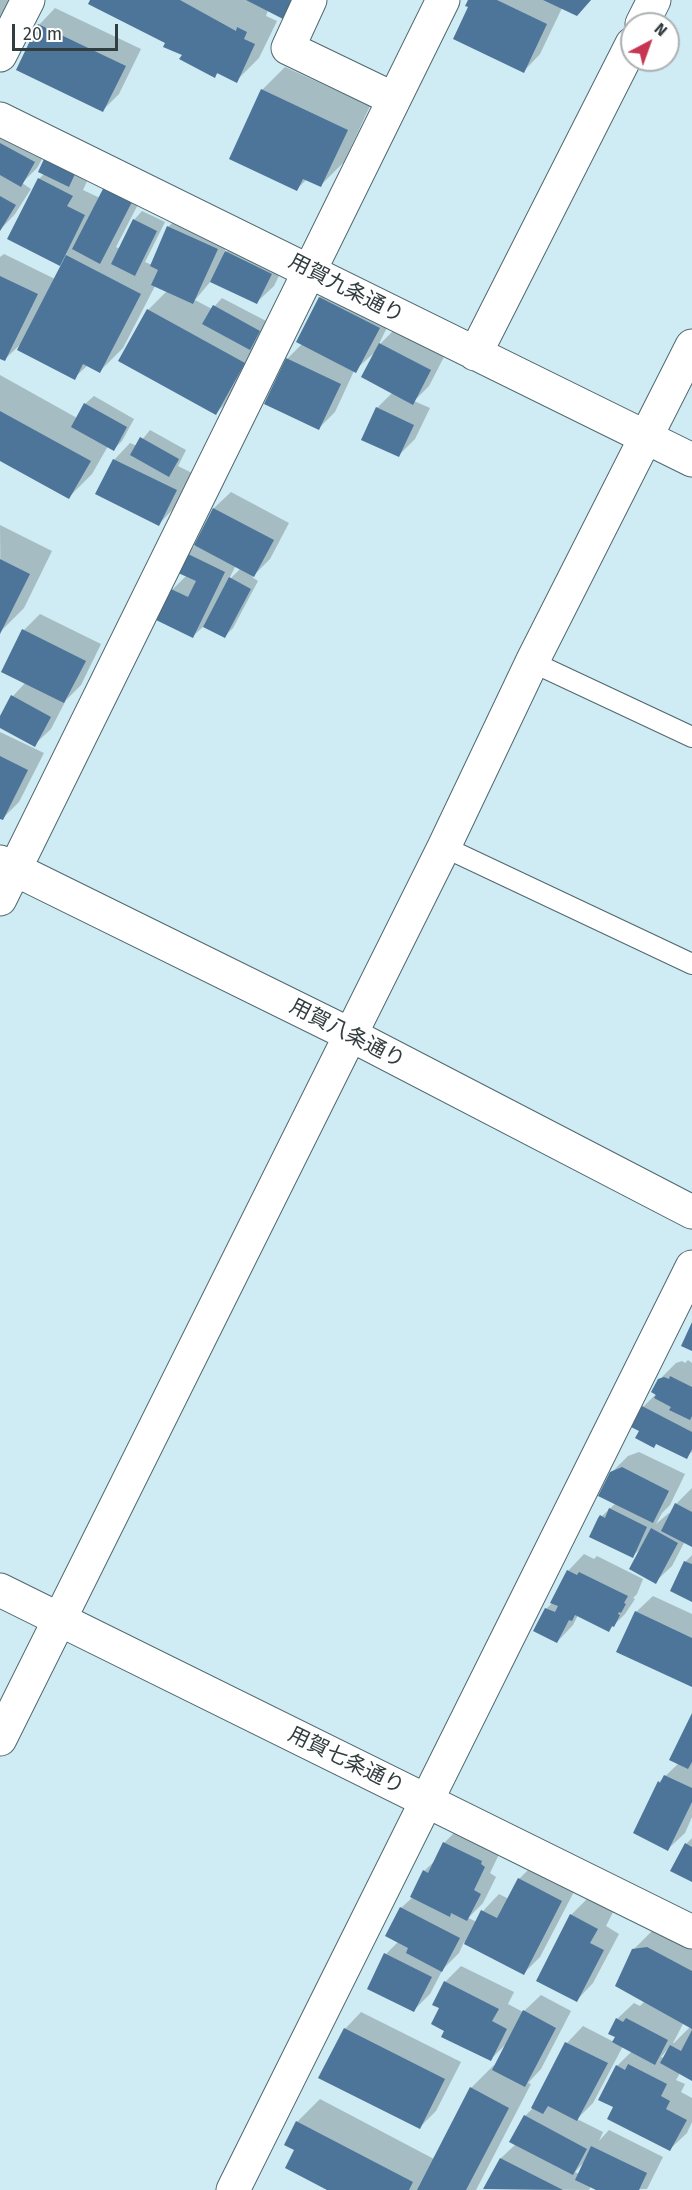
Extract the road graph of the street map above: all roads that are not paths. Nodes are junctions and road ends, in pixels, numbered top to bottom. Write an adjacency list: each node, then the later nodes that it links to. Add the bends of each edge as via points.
1 (28, 0): 4 (street)
2 (310, 0): 6 (street, via 288,48)
3 (443, 0): 6 (street)
4 (0, 56)
5 (620, 68): 10 (street)
6 (394, 99): 8 (street)
7 (0, 119): 8 (street, 用賀九条通り)
8 (309, 270): 10 (street, 用賀九条通り); 16 (street)
9 (692, 346): 11 (street)
10 (475, 354): 11 (street, 用賀九条通り)
11 (647, 438): 12 (street, 用賀九条通り); 13 (street)
12 (692, 460)
13 (532, 662): 14 (lane); 15 (street)
14 (692, 737)
15 (444, 847): 18 (lane); 19 (street)
16 (8, 865): 17 (street); 19 (street, 用賀八条通り)
17 (0, 899)
18 (692, 964)
19 (351, 1035): 20 (street, 用賀八条通り); 23 (street)
20 (692, 1212)
21 (692, 1268): 25 (street)
22 (0, 1590): 23 (street, 用賀七条通り)
23 (59, 1619): 24 (street); 25 (street, 用賀七条通り)
24 (0, 1739)
25 (427, 1800): 26 (street, 用賀七条通り); 27 (street)
26 (692, 1932)
27 (233, 2190)

